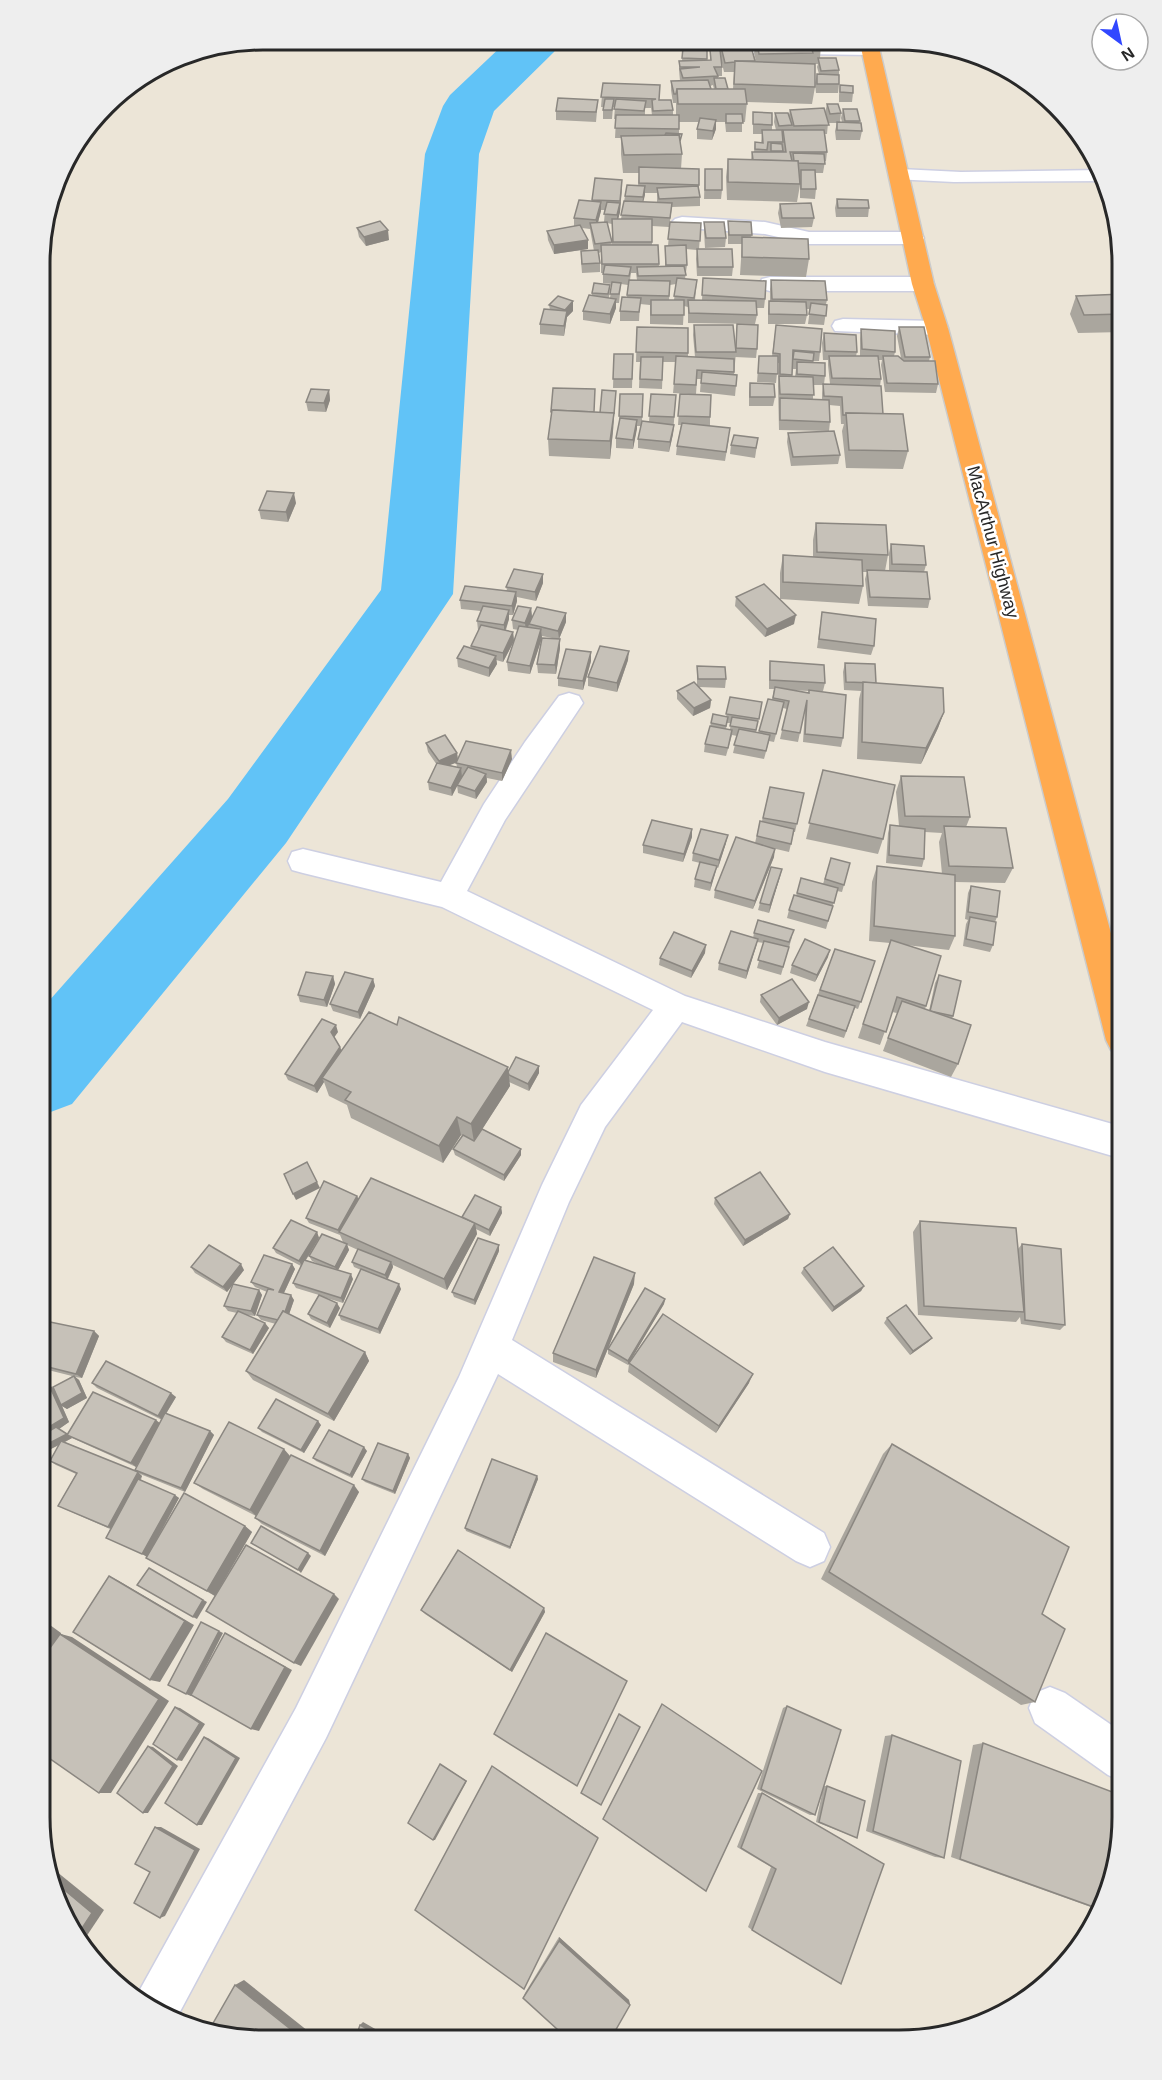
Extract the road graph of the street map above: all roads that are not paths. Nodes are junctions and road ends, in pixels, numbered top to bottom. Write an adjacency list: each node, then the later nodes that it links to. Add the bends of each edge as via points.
1 (871, 50): 2 (highway, MacArthur Highway)
2 (900, 174): 3 (street); 5 (highway, MacArthur Highway)
3 (1094, 176)
4 (682, 223): 5 (street, via 765,228 809,238)
5 (913, 238): 7 (highway, MacArthur Highway)
6 (770, 284): 7 (street)
7 (923, 284): 9 (highway, MacArthur Highway)
8 (843, 326): 9 (street)
9 (937, 328): 13 (highway, MacArthur Highway)
10 (569, 703): 12 (street, via 494,812)
11 (303, 861): 12 (street)
12 (449, 896): 14 (street)
13 (1112, 998)
14 (675, 1006): 15 (street, via 825,1057); 16 (street, via 593,1116)
15 (1112, 1140)
16 (490, 1348): 17 (street); 20 (street, via 311,1723)
17 (810, 1546)
18 (1050, 1708): 19 (street)
19 (1112, 1753)
20 (159, 2004)

